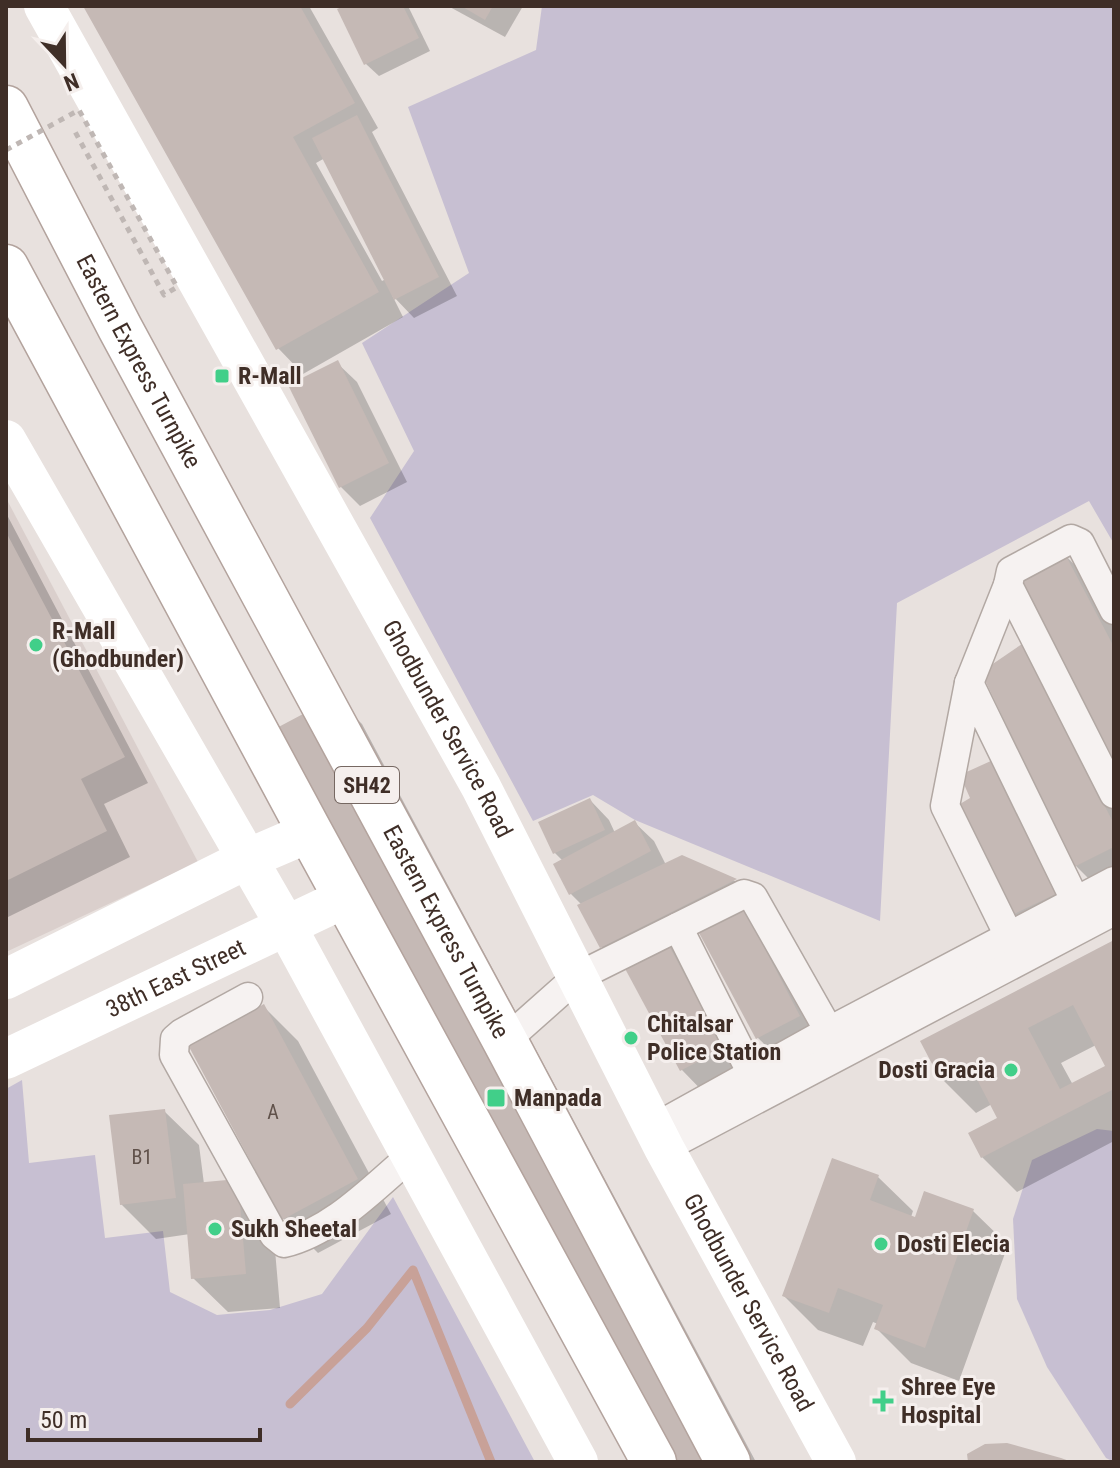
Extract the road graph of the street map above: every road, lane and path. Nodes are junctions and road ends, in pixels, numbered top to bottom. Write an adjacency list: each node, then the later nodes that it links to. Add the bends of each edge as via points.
1 (44, 6): 20 (street, Ghodbunder Service Road, via 481,787)
2 (6, 108): 24 (main road, Eastern Express Turnpike / SH42)
3 (73, 128): 4 (path, bridge, via 164,295 177,287 79,110)
4 (6, 150)
5 (6, 267): 11 (main road, SH42)
6 (6, 440): 12 (street)
7 (1008, 585): 8 (street, via 1011,571 1071,539 1080,543); 9 (street); 10 (street)
8 (1114, 610)
9 (969, 683): 15 (street); 19 (street, via 945,806)
10 (1114, 794)
11 (310, 832): 12 (street); 14 (main road, SH42)
12 (247, 859): 17 (street); 21 (street)
13 (1114, 881): 15 (street)
14 (347, 897): 17 (street, 38th East Street); 30 (main road, SH42)
15 (1075, 900): 19 (street)
16 (1114, 911): 27 (street)
17 (286, 926): 25 (street, 38th East Street); 28 (street)
18 (678, 927): 20 (street); 23 (street, via 744,894 753,897); 26 (street)
19 (1009, 936): 23 (street)
20 (577, 977): 24 (street); 27 (street, Ghodbunder Service Road)
21 (6, 979)
22 (248, 997): 28 (street, via 182,1033 175,1039 174,1055 274,1235 284,1243 300,1240)
23 (829, 1031): 26 (street)
24 (505, 1041): 31 (main road, Eastern Express Turnpike / SH42)
25 (6, 1059)
26 (752, 1074): 27 (street)
27 (659, 1138): 32 (street, Ghodbunder Service Road)
28 (411, 1156): 29 (street)
29 (578, 1462)
30 (654, 1462)
31 (728, 1462)
32 (836, 1462)

